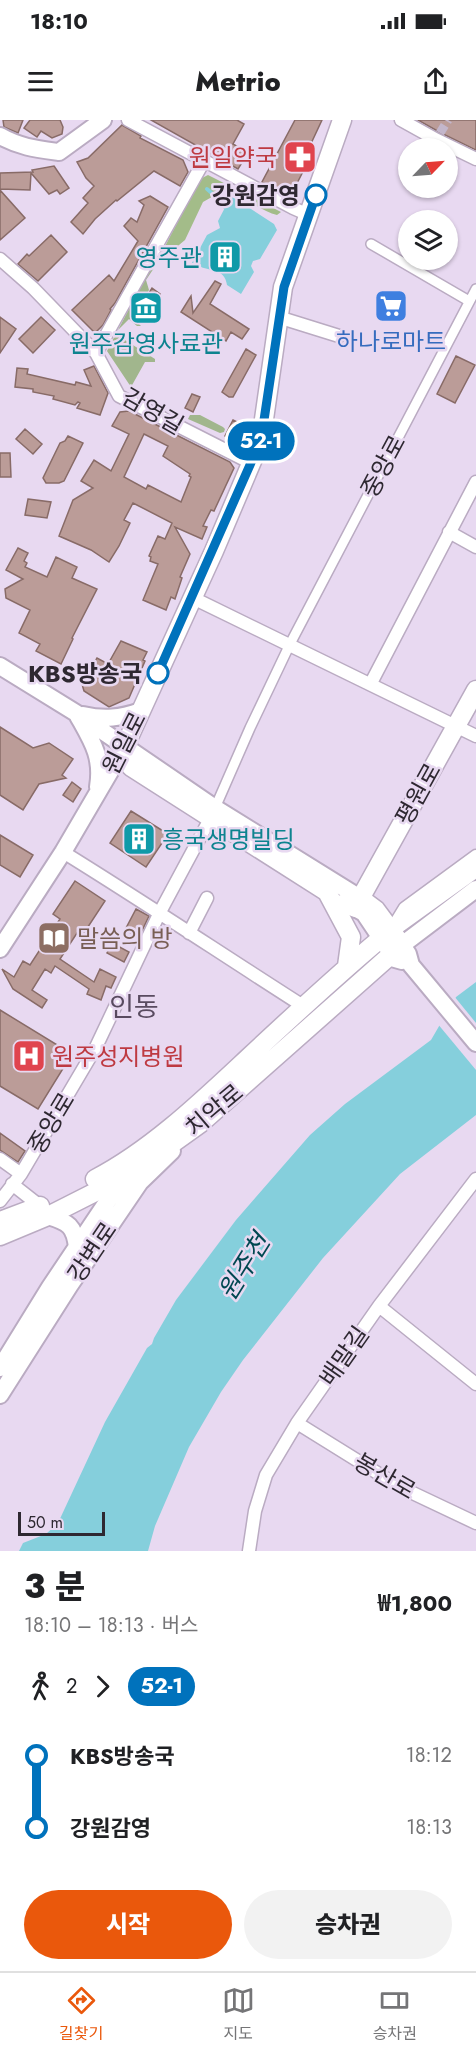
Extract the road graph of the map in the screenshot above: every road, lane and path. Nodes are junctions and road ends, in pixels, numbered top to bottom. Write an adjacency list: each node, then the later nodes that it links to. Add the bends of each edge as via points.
1 (103, 120): 5 (street, via 59,152)
2 (128, 120): 7 (street)
3 (342, 120): 8 (main road, 원일로)
4 (401, 120): 6 (street)
5 (4, 143)
6 (476, 159)
7 (204, 161): 8 (street); 15 (street)
8 (309, 215): 13 (main road, 원일로)
9 (371, 244): 12 (street)
10 (0, 259): 15 (street, 감영길)
11 (476, 289): 12 (street, 중앙로)
12 (469, 301): 21 (street, 중앙로)
13 (278, 317): 14 (street); 16 (main road, 원일로, via 267,410 268,443)
14 (339, 336)
15 (96, 353): 16 (street, 감영길, via 118,396)
16 (251, 463): 20 (main road, 원일로)
17 (476, 482): 18 (street)
18 (450, 532): 19 (street); 23 (street)
19 (476, 547)
20 (193, 598): 21 (street); 25 (main road, 원일로)
21 (290, 644): 23 (street); 31 (street, 중앙로)
22 (0, 666): 26 (street)
23 (371, 683): 27 (street)
24 (476, 690): 27 (main road, 평원로)
25 (141, 711): 26 (street, via 121,718 100,719); 29 (main road, 원일로)
26 (76, 713): 29 (street); 30 (street, via 101,769)
27 (457, 726): 28 (street); 38 (main road, 평원로)
28 (476, 736)
29 (125, 746): 30 (street, 원일로); 31 (main road, via 130,767)
30 (97, 794): 32 (street, 원일로)
31 (213, 812): 36 (main road); 38 (street); 39 (street, 중앙로)
32 (63, 852): 39 (street); 42 (street, 원일로)
33 (476, 856): 41 (street, via 405,908)
34 (476, 869): 41 (street)
35 (476, 889): 43 (street)
36 (327, 892): 38 (street); 44 (main road, via 351,937)
37 (207, 898): 40 (street)
38 (358, 903): 41 (main road, via 376,910)
39 (160, 912): 40 (street); 49 (street, 중앙로, via 96,1047)
40 (189, 933): 45 (street)
41 (386, 934): 43 (main road); 44 (main road, 치악로)
42 (0, 949)
43 (397, 950): 46 (street, via 396,959 411,964); 47 (main road, 치악로)
44 (347, 966): 45 (main road, 치악로)
45 (303, 1006): 47 (main road, 치악로)
46 (476, 1043)
47 (194, 1119): 50 (main road, 강변로); 54 (main road, 치악로); 61 (street, 강변로, via 140,1182)
48 (0, 1159): 49 (street)
49 (21, 1174): 52 (street, 중앙로)
50 (127, 1176): 54 (main road, 치악로); 57 (street, 강변로)
51 (476, 1179): 58 (street, 배말길)
52 (12, 1184): 53 (street, 중앙로); 54 (street)
53 (0, 1201)
54 (44, 1211): 55 (main road, 치악로); 56 (main road, 치악로); 57 (street, via 65,1221 76,1237)
55 (0, 1221)
56 (0, 1236)
57 (77, 1248): 59 (street, 강변로)
58 (379, 1306): 60 (street); 62 (street, 배말길)
59 (0, 1368)
60 (476, 1384)
61 (0, 1395)
62 (297, 1423): 63 (street, 봉산로, via 400,1486); 64 (street, 배말길, via 266,1475)
63 (476, 1523)
64 (249, 1551)

